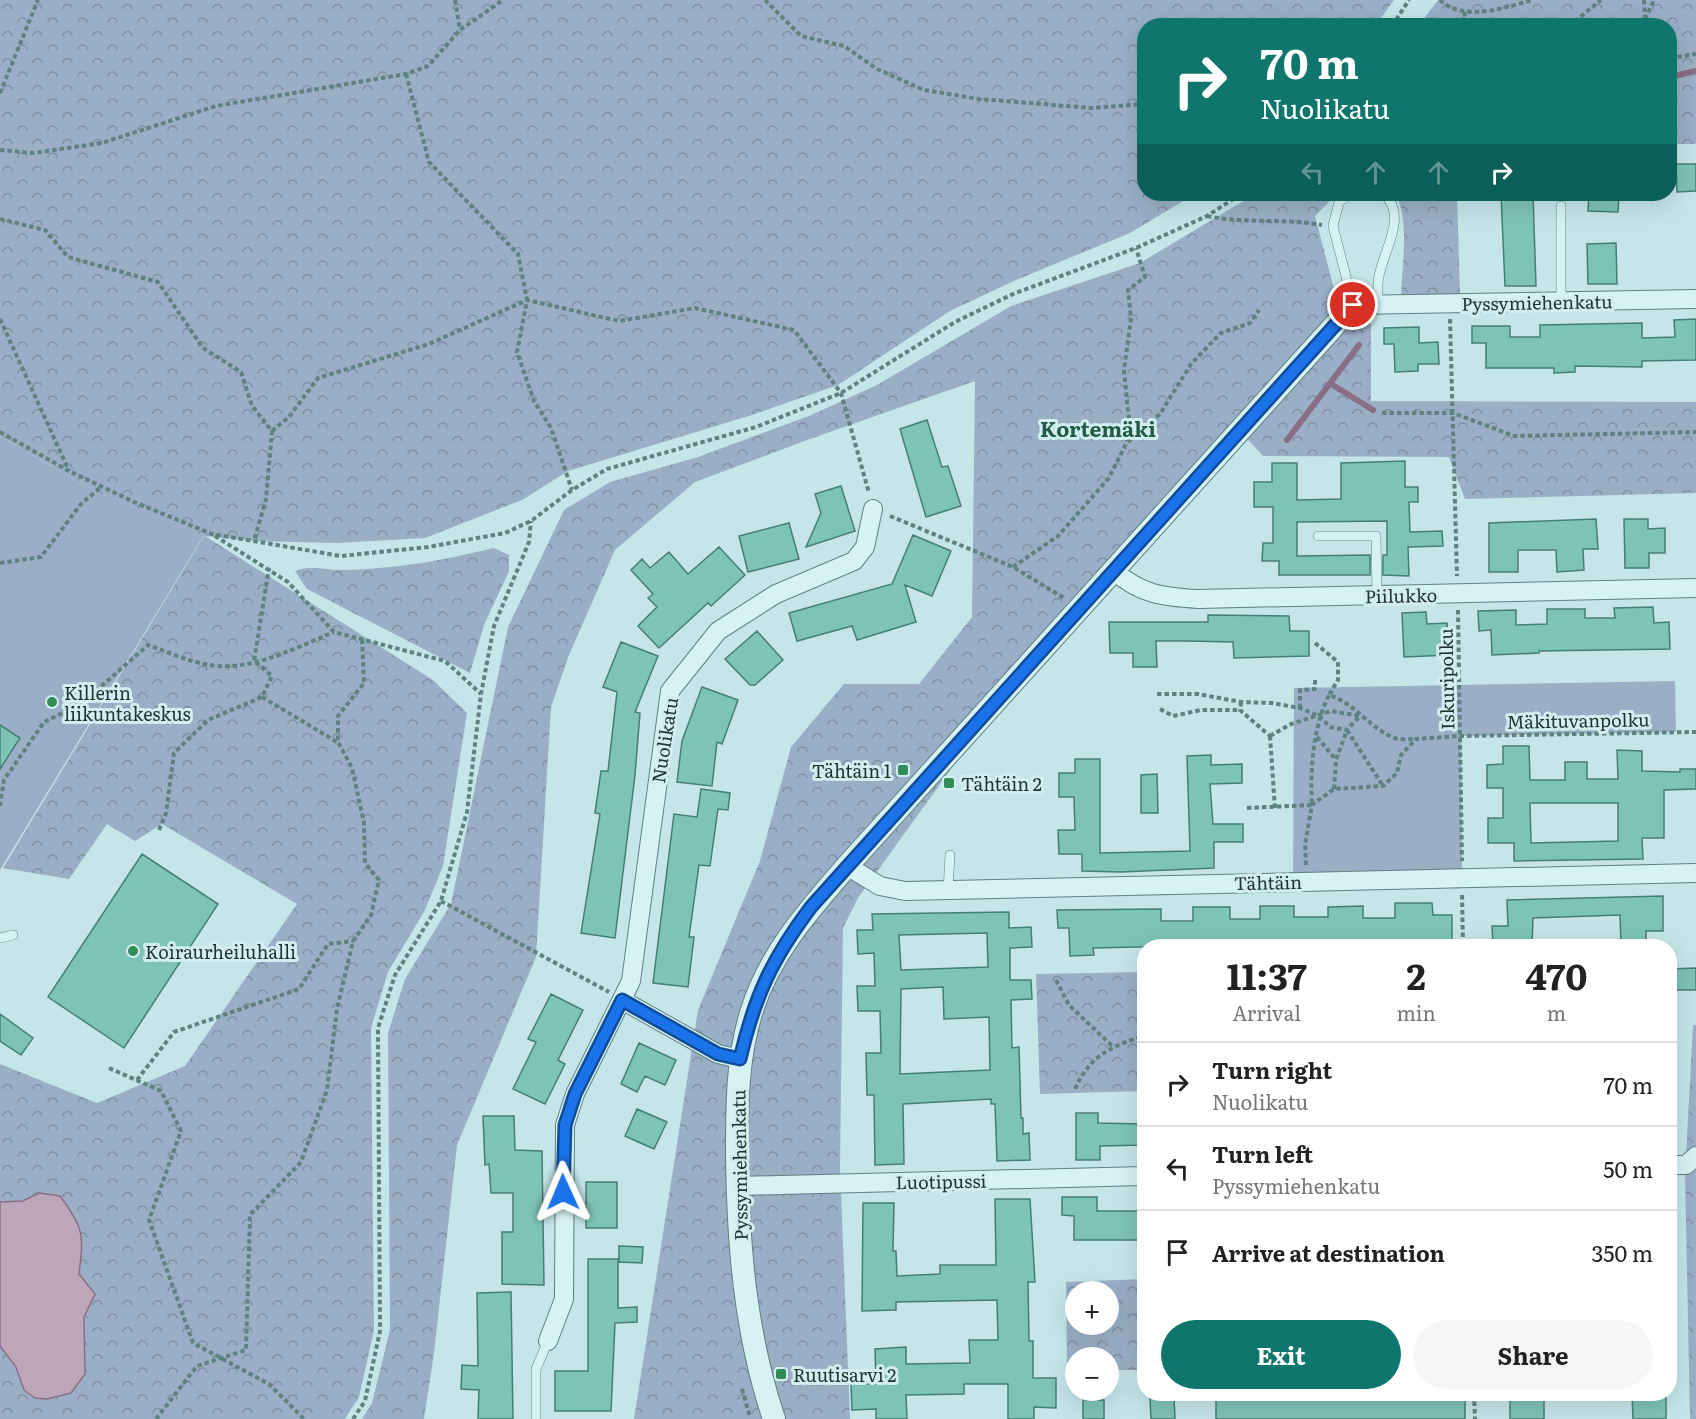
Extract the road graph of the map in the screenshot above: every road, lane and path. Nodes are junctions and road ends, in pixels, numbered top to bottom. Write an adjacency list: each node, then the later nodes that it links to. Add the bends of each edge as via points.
1 (38, 0): 20 (path)
2 (455, 0): 16 (path)
3 (503, 0): 16 (path)
4 (765, 0): 21 (path, via 801,36 844,45 877,69 924,90 979,99 1091,108)
5 (1409, 0): 12 (path)
6 (1440, 0): 11 (path)
7 (1532, 0): 11 (path)
8 (1601, 0): 14 (path)
9 (1644, 0): 15 (path)
10 (1654, 0): 15 (path)
11 (1464, 12): 13 (path)
12 (1397, 18)
13 (1466, 18)
14 (1579, 18)
15 (1645, 18)
16 (460, 30): 19 (path, via 428,66)
17 (1696, 54): 18 (path)
18 (1677, 57)
19 (406, 74): 22 (path, via 216,106 102,143 33,153); 32 (path, via 429,162 518,254)
20 (0, 93)
21 (1137, 105)
22 (0, 150)
23 (1231, 201): 27 (path)
24 (1340, 201): 29 (lane)
25 (1392, 201): 34 (lane, via 1396,216 1379,277)
26 (1561, 206): 33 (lane)
27 (1207, 216): 29 (path, via 1235,222 1292,220); 30 (path)
28 (0, 219): 42 (path, via 45,230 68,257 158,282 202,348 241,372 252,406)
29 (1333, 226): 36 (lane)
30 (1136, 248): 39 (path, via 1013,294 955,322); 45 (path, via 1145,277 1128,290 1131,319 1124,370)
31 (1696, 299): 33 (street, Pyssymiehenkatu)
32 (527, 300): 39 (path, via 619,321 695,308 794,330); 42 (path, via 429,344 318,378 289,417); 48 (path, via 517,352 534,401 551,428)
33 (1562, 302): 35 (street, Pyssymiehenkatu)
34 (1378, 304): 35 (street, Pyssymiehenkatu); 36 (street, Pyssymiehenkatu)
35 (1450, 304): 41 (path, Iskuripolku)
36 (1353, 305): 57 (street, Pyssymiehenkatu)
37 (1259, 310): 45 (path, via 1250,323 1221,333 1191,364 1160,414)
38 (0, 319): 46 (path)
39 (841, 393): 48 (path, via 756,427 608,470); 49 (path)
40 (1382, 413): 41 (path)
41 (1453, 413): 44 (path, via 1514,436); 59 (path, Iskuripolku)
42 (272, 430): 53 (path, via 266,499)
43 (0, 432): 46 (path)
44 (1696, 432)
45 (1127, 442): 55 (path, via 1109,478 1058,536)
46 (69, 471): 47 (path)
47 (101, 486): 51 (path); 54 (path, via 81,504 41,557)
48 (572, 490): 50 (path)
49 (873, 509): 55 (path); 104 (street, Nuolikatu, via 865,547 854,561 776,594 718,631 670,691 631,981)
50 (531, 521): 53 (path, via 505,533 440,545 341,556); 67 (path, via 529,542 494,626)
51 (212, 534): 53 (path); 56 (path)
52 (1318, 536): 60 (lane, via 1376,536)
53 (254, 541)
54 (0, 563)
55 (1013, 567): 61 (path)
56 (269, 568): 62 (path, via 288,582); 65 (path)
57 (1113, 570): 60 (street, Piilukko, via 1130,585 1168,597); 61 (street, Pyssymiehenkatu)
58 (1696, 588): 59 (street, Piilukko)
59 (1457, 594): 60 (street, Piilukko); 81 (path, Iskuripolku)
60 (1377, 595)
61 (1080, 607): 93 (street, Pyssymiehenkatu)
62 (334, 632): 63 (path); 65 (path)
63 (362, 639): 67 (path, via 446,661); 83 (path, via 364,683 338,716)
64 (1315, 643): 69 (path, via 1338,662 1338,680)
65 (254, 661): 70 (path, via 272,676); 88 (path, via 210,666 148,645 81,704 45,722 4,780)
66 (1315, 680): 72 (path, via 1315,689 1300,690)
67 (481, 694): 98 (path, via 467,812)
68 (1157, 694): 71 (path, via 1198,694)
69 (1329, 695): 75 (path); 76 (path, Mäkituvanpolku, via 1345,700)
70 (262, 697): 83 (path); 91 (path, via 208,720 174,753 166,813)
71 (1241, 702): 72 (path); 74 (path)
72 (1300, 708): 75 (path)
73 (1160, 710): 74 (path, via 1173,716 1201,710)
74 (1240, 710): 79 (path)
75 (1319, 716): 76 (path, via 1331,711); 77 (path, via 1330,727); 79 (path, via 1291,724); 80 (path)
76 (1360, 716): 77 (path); 82 (path, Mäkituvanpolku, via 1393,738)
77 (1347, 729): 84 (path); 85 (path)
78 (1696, 732): 81 (path, Mäkituvanpolku)
79 (1270, 736): 90 (path)
80 (1317, 736): 84 (path); 87 (path)
81 (1461, 736): 82 (path, Mäkituvanpolku); 96 (path, Iskuripolku)
82 (1416, 740): 85 (path, via 1401,755 1397,773)
83 (338, 742): 102 (path, via 352,768 364,823 366,863 379,880 371,915)
84 (1336, 760): 86 (path)
85 (1383, 786): 86 (path)
86 (1334, 789): 87 (path)
87 (1312, 805): 90 (path); 94 (path, via 1305,845)
88 (0, 806)
89 (1247, 808): 90 (path)
90 (1275, 809)
91 (159, 830)
92 (950, 855): 97 (lane)
93 (847, 866): 97 (street, Tähtäin, via 863,878 892,890); 107 (street, Pyssymiehenkatu, via 783,944 752,1010)
94 (1306, 868)
95 (1696, 873): 96 (street, Tähtäin)
96 (1462, 877): 97 (street, Tähtäin); 101 (path, Iskuripolku)
97 (948, 890)
98 (441, 900): 104 (path); 120 (path, via 395,975 378,1028 380,1331 365,1401)
99 (13, 935): 100 (lane)
100 (0, 938)
101 (1463, 939)
102 (353, 941): 109 (path, via 328,944 300,989 174,1032); 116 (path, via 337,1009 327,1090 301,1162 249,1215 246,1350)
103 (1056, 980): 106 (path, via 1069,1005)
104 (622, 1000): 107 (street, via 718,1054); 115 (street, Nuolikatu, via 575,1094 565,1125 564,1299)
105 (1137, 1038): 106 (path)
106 (1112, 1046): 110 (path, via 1083,1071)
107 (740, 1059): 114 (street, Pyssymiehenkatu)
108 (109, 1068): 109 (path)
109 (137, 1080): 116 (path, via 161,1091 181,1131 149,1220 193,1343)
110 (1075, 1089)
111 (1696, 1156): 112 (street, via 1686,1165)
112 (1677, 1165)
113 (1137, 1176): 114 (street, Luotipussi)
114 (738, 1186): 122 (street, Pyssymiehenkatu, via 740,1257 750,1325)
115 (548, 1341): 121 (lane, via 536,1369)
116 (222, 1358): 118 (path, via 197,1366); 119 (path, via 269,1384)
117 (1474, 1401): 123 (path)
118 (156, 1419)
119 (304, 1419)
120 (353, 1419)
121 (536, 1419)
122 (774, 1419)
123 (1474, 1419)

